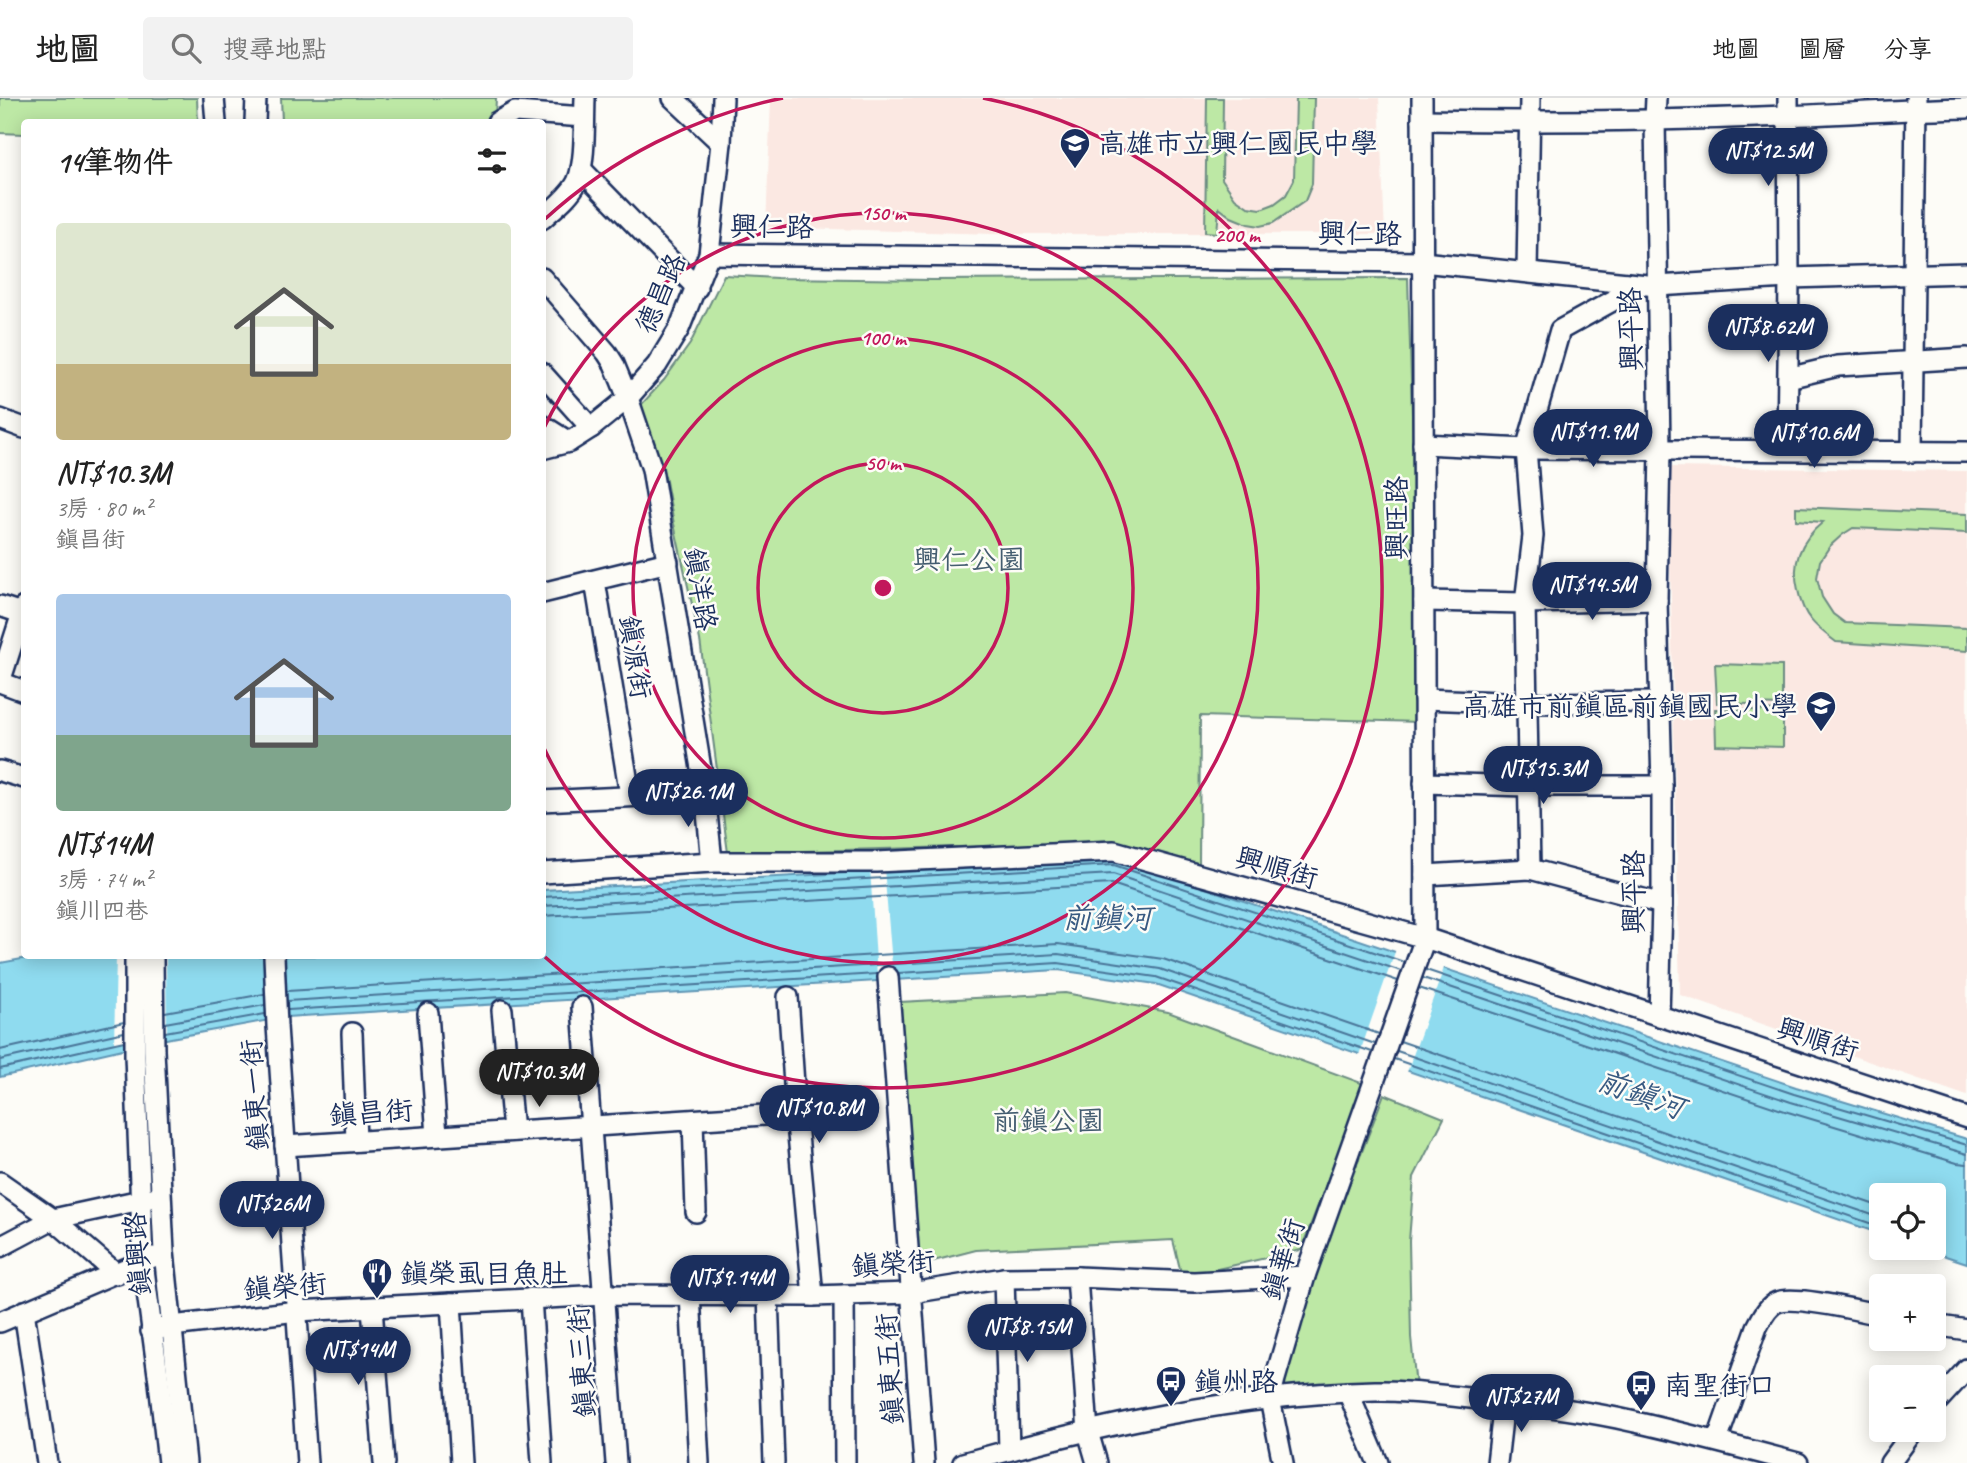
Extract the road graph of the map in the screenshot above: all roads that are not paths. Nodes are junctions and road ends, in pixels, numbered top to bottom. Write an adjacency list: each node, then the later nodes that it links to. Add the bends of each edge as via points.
1 (214, 98): 12 (street)
2 (256, 98): 13 (street)
3 (673, 98): 18 (street)
4 (723, 98): 18 (street, 德昌路)
5 (1422, 98): 16 (street, 興旺路)
6 (1530, 98): 17 (street)
7 (1656, 98): 15 (street, 興平路)
8 (1916, 103): 10 (street); 11 (street); 25 (street)
9 (584, 107): 14 (street, via 515,112); 19 (street)
10 (1788, 107): 15 (street); 26 (street)
11 (1967, 108)
12 (216, 119)
13 (255, 119)
14 (502, 119)
15 (1655, 119): 17 (street); 29 (street, 興平路)
16 (1422, 120): 17 (street); 22 (street, 興旺路)
17 (1529, 122): 23 (street)
18 (721, 144): 21 (street, 德昌路)
19 (581, 169): 20 (street, via 572,189); 30 (street)
20 (546, 215)
21 (709, 254): 22 (street, 興仁路); 30 (street, 德昌路)
22 (1422, 262): 23 (street, 興仁路); 41 (street, 興旺路)
23 (1527, 272): 28 (street, 興仁路)
24 (1967, 273): 25 (street, 興仁路)
25 (1913, 275): 26 (street, 興仁路); 32 (street)
26 (1789, 278): 29 (street, 興仁路); 34 (street)
27 (546, 283): 35 (street, 鎮洋路, via 607,353)
28 (1625, 283): 29 (street, 興仁路); 43 (street, via 1616,299 1560,330)
29 (1657, 286): 44 (street, 興平路)
30 (696, 288): 35 (street, 德昌路, via 657,365)
31 (1967, 358): 32 (street)
32 (1912, 360): 34 (street, via 1838,366); 46 (street)
33 (546, 377): 39 (street)
34 (1788, 378): 45 (street)
35 (628, 398): 39 (street, 德昌路); 48 (street, 鎮洋路, via 652,468)
36 (0, 419): 37 (street)
37 (21, 427)
38 (546, 428): 40 (street)
39 (592, 428): 40 (street, 德昌路)
40 (569, 442): 42 (street, 德昌路)
41 (1423, 444): 43 (street); 52 (street, 興旺路)
42 (546, 448)
43 (1526, 449): 44 (street); 53 (street, via 1533,536)
44 (1660, 450): 45 (street); 51 (street, 興平路)
45 (1787, 450): 46 (street)
46 (1912, 452): 47 (street)
47 (1967, 452)
48 (668, 562): 49 (street); 67 (street, 鎮洋路)
49 (595, 581): 50 (street, 鎮源街); 68 (street, 鎮源街)
50 (546, 592)
51 (1657, 600): 53 (street); 60 (street, 興平路)
52 (1424, 601): 53 (street); 59 (street, 興旺路)
53 (1525, 603): 61 (street)
54 (0, 606): 55 (street)
55 (21, 610)
56 (21, 620): 57 (street)
57 (0, 682): 58 (street)
58 (21, 690)
59 (1424, 699): 61 (street); 64 (street, 興旺路)
60 (1660, 702): 61 (street); 66 (street, 興平路)
61 (1527, 703): 65 (street)
62 (0, 771): 63 (street)
63 (21, 777)
64 (1424, 783): 65 (street); 73 (street, 興旺路)
65 (1528, 786): 66 (street); 71 (street)
66 (1662, 786): 74 (street, 興平路)
67 (705, 793): 68 (street); 70 (street, 鎮洋路)
68 (630, 795): 69 (street)
69 (546, 801)
70 (712, 862): 72 (street, 興順街); 75 (street, 興順街, via 877,865 1114,850)
71 (1530, 869): 73 (street); 74 (street)
72 (546, 873)
73 (1424, 875): 75 (street, 興旺路)
74 (1662, 904): 84 (street, 興平路)
75 (1425, 938): 84 (street, 興順街); 104 (street, 鎮華街)
76 (135, 959): 86 (street)
77 (153, 959): 86 (street)
78 (274, 959): 94 (street, 鎮東一街)
79 (888, 977): 107 (street, 鎮東五街)
80 (788, 998): 87 (street)
81 (582, 1007): 90 (street, 鎮東三街)
82 (502, 1010): 91 (street)
83 (428, 1013): 92 (street)
84 (1659, 1016): 88 (street, 興順街)
85 (352, 1033): 93 (street)
86 (145, 1041): 96 (street, 鎮興路); 97 (street, 鎮興路)
87 (796, 1113): 89 (street, 鎮昌街); 112 (street)
88 (1967, 1118)
89 (693, 1120): 90 (street, 鎮昌街); 98 (street)
90 (591, 1126): 91 (street, 鎮昌街); 109 (street, 鎮東三街)
91 (513, 1131): 92 (street, 鎮昌街)
92 (437, 1136): 93 (street, 鎮昌街)
93 (356, 1141): 94 (street, 鎮昌街)
94 (285, 1146): 117 (street, 鎮東一街)
95 (0, 1182): 99 (street)
96 (160, 1195): 97 (street); 101 (street, 鎮興路)
97 (139, 1201): 99 (street); 102 (street, 鎮興路)
98 (696, 1212)
99 (53, 1219): 100 (street); 103 (street)
100 (0, 1247)
101 (164, 1252): 102 (street); 120 (street, 鎮興路)
102 (143, 1262): 103 (street); 122 (street, 鎮興路)
103 (117, 1274): 116 (street)
104 (1305, 1276): 105 (street, 鎮榮街, via 1194,1282); 127 (street, 鎮華街)
105 (1077, 1277): 106 (street, 鎮榮街); 129 (street)
106 (1004, 1278): 107 (street, 鎮榮街); 132 (street)
107 (911, 1293): 111 (street, 鎮榮街); 144 (street, 鎮東五街)
108 (690, 1294): 109 (street, 鎮榮街); 110 (street, 鎮榮街); 141 (street)
109 (604, 1295): 113 (street, 鎮榮街); 140 (street, 鎮東三街)
110 (768, 1295): 112 (street, 鎮榮街); 142 (street)
111 (845, 1295): 112 (street, 鎮榮街); 143 (street)
112 (813, 1296)
113 (531, 1298): 114 (street, 鎮榮街); 139 (street)
114 (452, 1303): 115 (street, 鎮榮街); 138 (street)
115 (372, 1308): 117 (street, 鎮榮街); 137 (street)
116 (24, 1311): 119 (street); 133 (street)
117 (297, 1311): 120 (street, 鎮榮街); 136 (street, 鎮東一街)
118 (1869, 1313): 130 (street, via 1803,1301 1773,1304 1757,1327)
119 (0, 1322)
120 (172, 1326): 122 (street, 鎮榮街); 135 (street, 鎮興路)
121 (1946, 1327): 123 (street)
122 (151, 1331): 134 (street, 鎮興路)
123 (1967, 1331)
124 (1967, 1369): 126 (street)
125 (1348, 1392): 127 (street); 128 (street); 148 (street)
126 (1946, 1392)
127 (1270, 1399): 129 (street, via 1175,1412); 147 (street, 鎮華街)
128 (1504, 1402): 130 (street, via 1615,1418); 149 (street)
129 (1088, 1432): 132 (street); 146 (street)
130 (1717, 1441): 150 (street)
131 (1905, 1442): 151 (street)
132 (1009, 1450): 145 (street)
133 (47, 1463)
134 (168, 1463)
135 (186, 1463)
136 (307, 1463)
137 (384, 1463)
138 (461, 1463)
139 (542, 1463)
140 (616, 1463)
141 (699, 1463)
142 (774, 1463)
143 (845, 1463)
144 (924, 1463)
145 (963, 1463)
146 (1097, 1463)
147 (1283, 1463)
148 (1378, 1463)
149 (1497, 1463)
150 (1798, 1463)
151 (1890, 1463)

